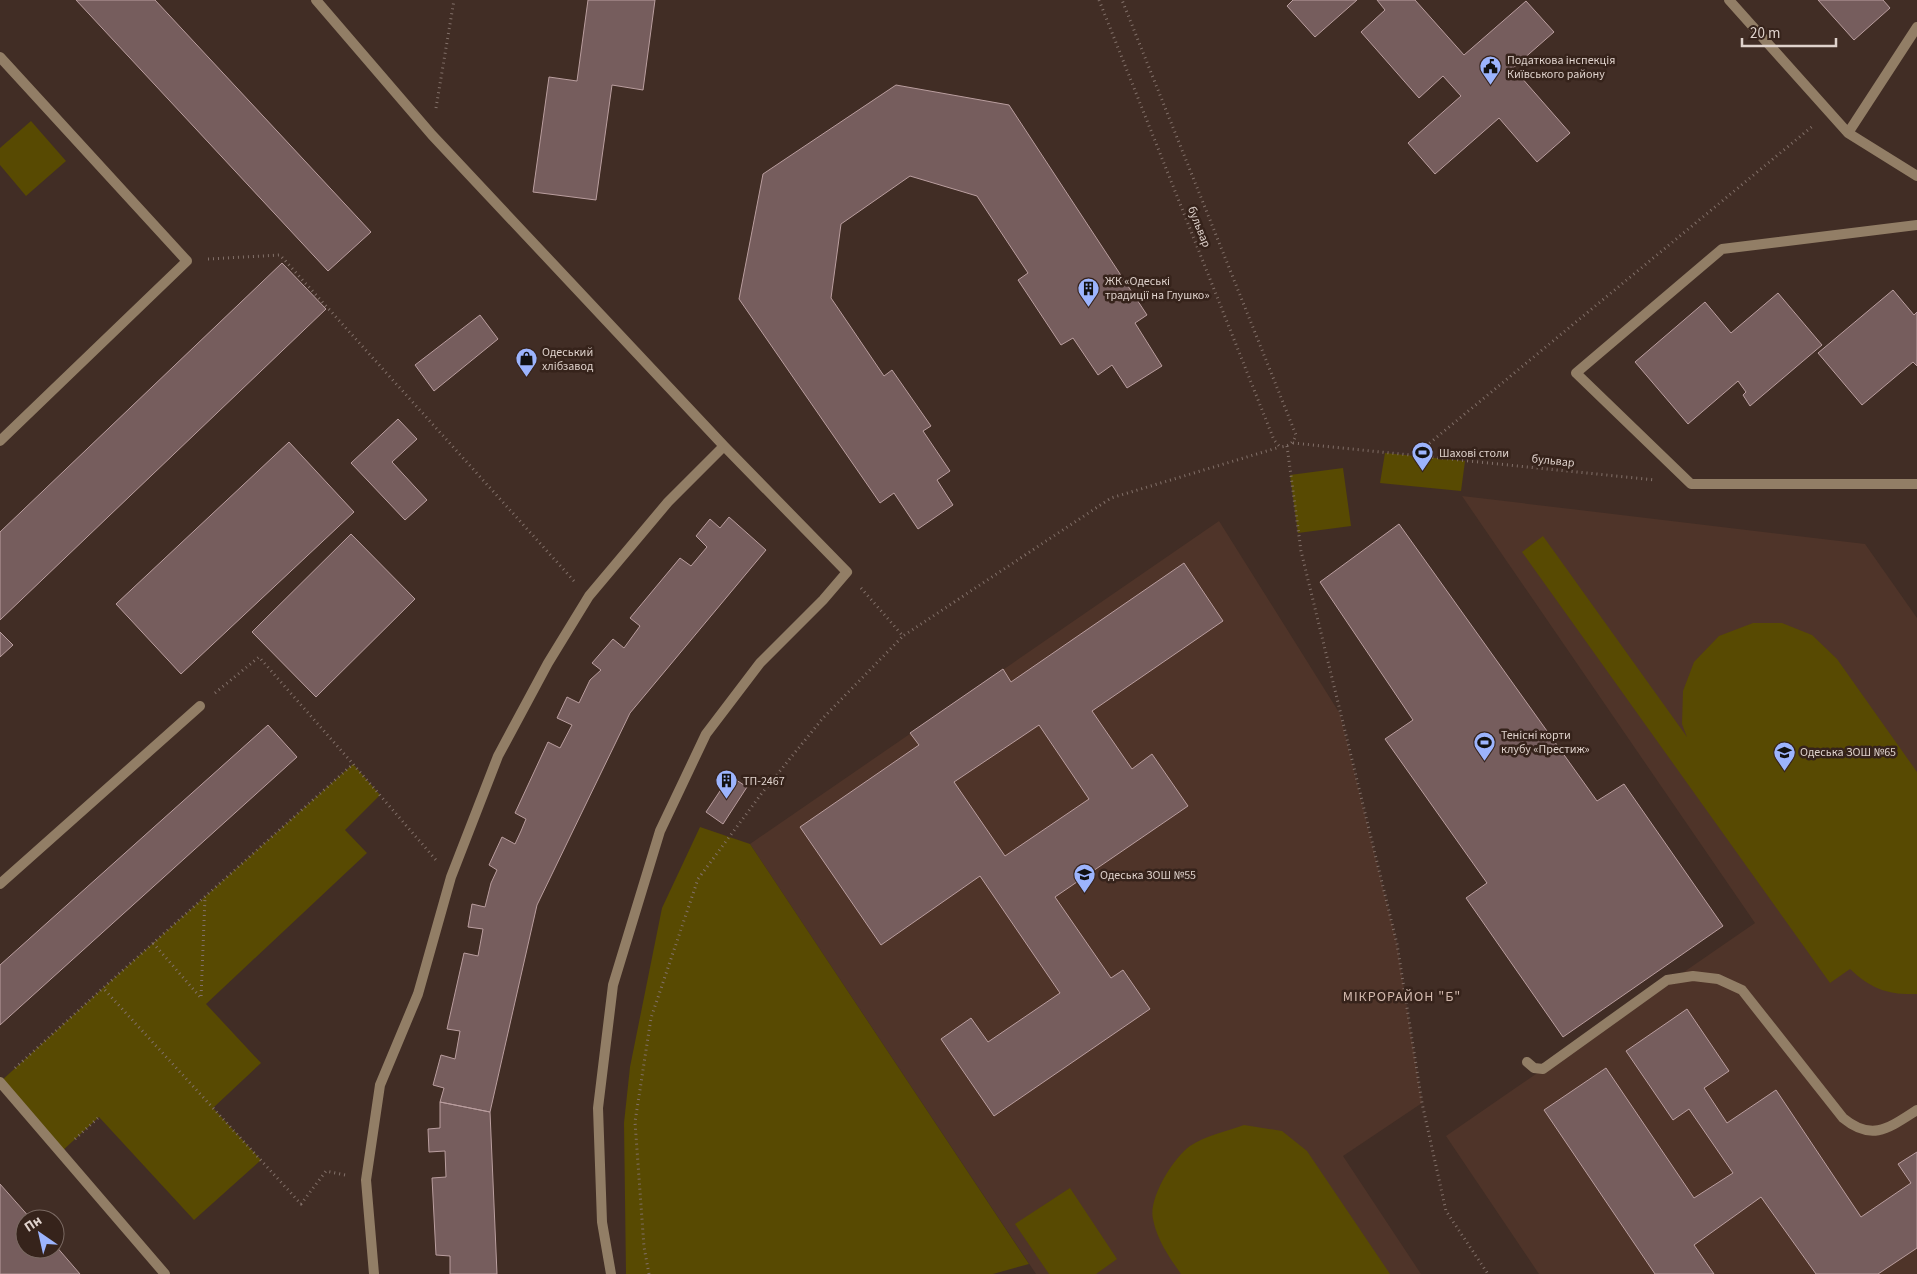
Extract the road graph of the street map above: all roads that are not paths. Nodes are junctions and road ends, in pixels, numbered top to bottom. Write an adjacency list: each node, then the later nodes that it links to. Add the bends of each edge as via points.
1 (316, 0): 9 (lane, via 432,134)
2 (1728, 0): 5 (lane)
3 (1917, 27): 5 (lane)
4 (0, 57): 8 (lane, via 187,261)
5 (1848, 133): 6 (lane)
6 (1917, 176)
7 (1917, 225): 10 (lane, via 1722,249 1576,373 1692,484)
8 (0, 441)
9 (724, 446): 17 (lane, via 668,502 589,596 548,663 498,756 451,878 418,994 380,1084 366,1180); 18 (lane, via 847,572 760,663 706,734 660,831 613,985 598,1108 602,1222)
10 (1917, 484)
11 (200, 706): 12 (lane)
12 (0, 884)
13 (1528, 1062): 15 (lane, via 1534,1068 1543,1069 1668,980 1693,976 1718,979 1742,990 1843,1118 1853,1126 1877,1132)
14 (0, 1082): 16 (lane)
15 (1917, 1110)
16 (165, 1274)
17 (374, 1274)
18 (611, 1274)

